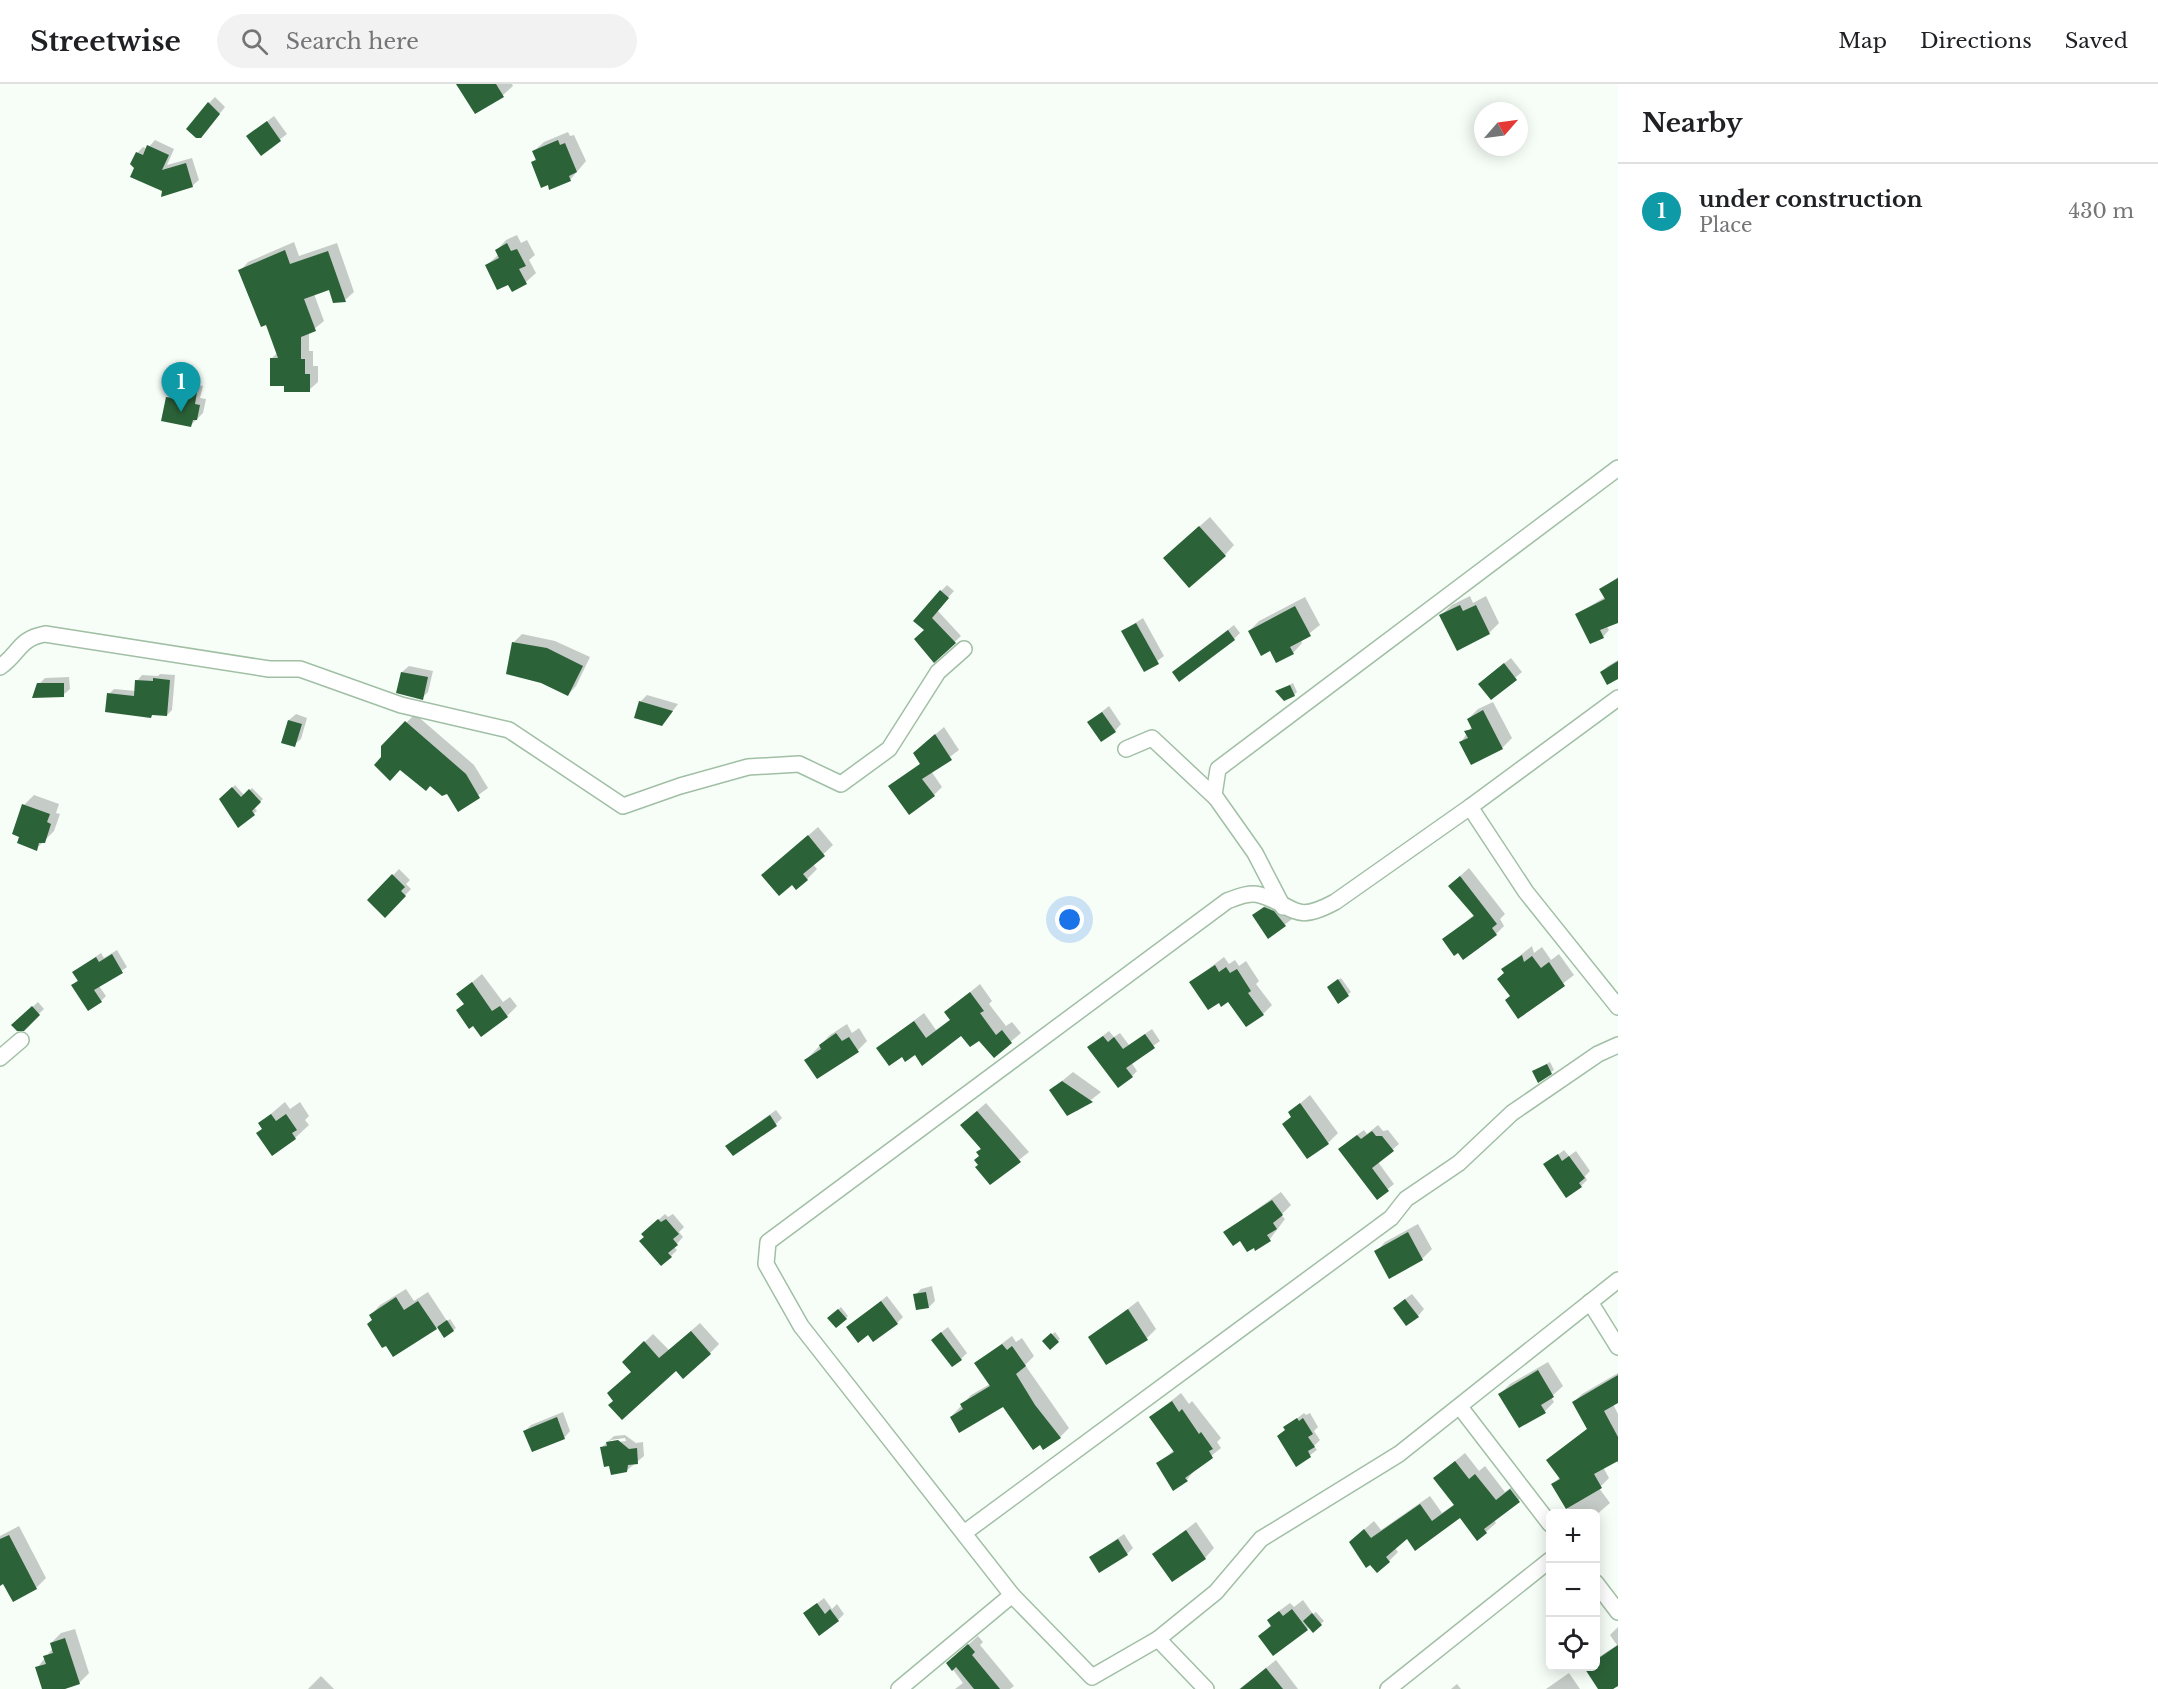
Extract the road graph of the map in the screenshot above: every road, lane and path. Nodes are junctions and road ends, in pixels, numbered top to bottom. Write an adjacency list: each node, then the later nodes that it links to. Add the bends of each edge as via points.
1 (1618, 468): 6 (street, via 1218,768)
2 (964, 650): 3 (street, via 938,672 889,749 841,784 799,764 748,767 623,806 509,730 401,705 300,669 269,669 45,634 21,643)
3 (0, 667)
4 (1618, 698): 7 (street)
5 (1126, 749): 6 (street, via 1152,738)
6 (1216, 798): 8 (street, via 1255,853)
7 (1470, 807): 8 (street, via 1335,902 1315,912 1296,913); 9 (street, via 1526,892)
8 (1283, 907): 18 (street, via 1260,895 1245,894 1227,901 768,1242 766,1264 801,1326)
9 (1618, 1007)
10 (21, 1040): 12 (street)
11 (1618, 1045): 18 (street, via 1598,1054 1512,1113 1460,1163 1406,1199 1391,1218)
12 (0, 1058)
13 (1618, 1280): 14 (street)
14 (1590, 1302): 15 (street); 16 (street)
15 (1618, 1347)
16 (1460, 1407): 17 (street); 23 (street, via 1399,1454 1262,1539 1216,1592)
17 (1546, 1518)
18 (964, 1533): 21 (street)
19 (1547, 1563): 26 (street)
20 (1600, 1587): 22 (street)
21 (1012, 1595): 23 (street, via 1092,1677); 24 (street)
22 (1618, 1612)
23 (1158, 1639): 25 (street)
24 (899, 1689)
25 (1206, 1689)
26 (1388, 1689)

